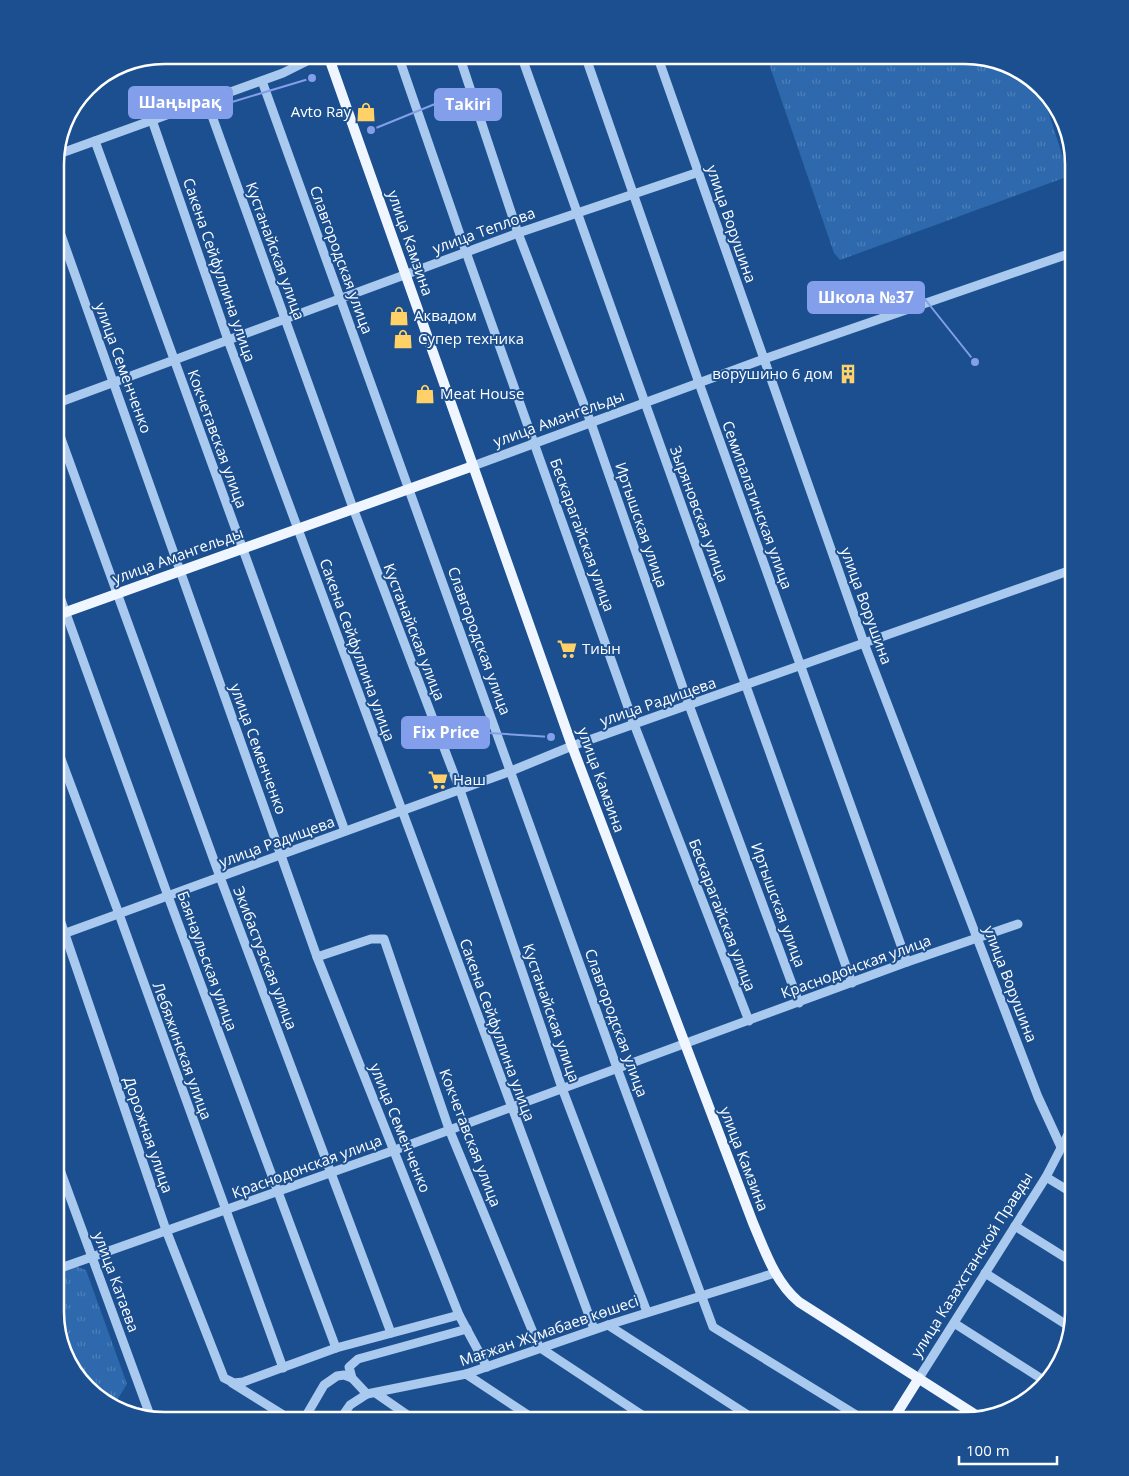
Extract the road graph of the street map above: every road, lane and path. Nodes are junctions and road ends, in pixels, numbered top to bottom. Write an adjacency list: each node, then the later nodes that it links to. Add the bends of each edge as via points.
1 (302, 64): 8 (street)
2 (331, 64): 20 (main road, улица Камзина)
3 (401, 64): 18 (street, Бескарагайская улица)
4 (462, 64): 16 (street, Иртышская улица)
5 (524, 64): 15 (street, Зыряновская улица)
6 (588, 64): 14 (street, Семипалатинская улица)
7 (660, 64): 13 (street, улица Ворушина)
8 (262, 81): 9 (street); 21 (street, Славгородская улица)
9 (206, 102): 10 (street); 22 (street, Кустанайская улица)
10 (152, 120): 11 (street); 23 (street, Сакена Сейфуллина улица)
11 (95, 141): 12 (street); 25 (street, Кокчетавская улица)
12 (65, 152)
13 (699, 172): 14 (street, улица Теплова); 24 (street, улица Ворушина)
14 (634, 195): 15 (street, улица Теплова); 27 (street, Семипалатинская улица)
15 (577, 214): 16 (street, улица Теплова); 29 (street, Зыряновская улица)
16 (518, 233): 18 (street, улица Теплова); 30 (street, Иртышская улица)
17 (64, 243): 26 (street, улица Семенченко)
18 (466, 252): 20 (street, улица Теплова); 31 (street, Бескарагайская улица)
19 (1065, 255): 24 (street, улица Амангельды)
20 (405, 275): 21 (street, улица Теплова); 33 (main road, улица Камзина)
21 (340, 298): 22 (street, улица Теплова); 34 (street, Славгородская улица)
22 (285, 319): 23 (street, улица Теплова); 35 (street, Кустанайская улица)
23 (228, 340): 25 (street, улица Теплова); 36 (street, Сакена Сейфуллина улица)
24 (764, 359): 27 (street, улица Амангельды); 43 (street, улица Ворушина)
25 (174, 360): 26 (street, улица Теплова); 37 (street, Кокчетавская улица)
26 (114, 382): 28 (street, улица Теплова); 38 (street, улица Семенченко)
27 (699, 383): 29 (street, улица Амангельды); 44 (street, Семипалатинская улица)
28 (64, 401)
29 (645, 403): 30 (street, улица Амангельды); 45 (street, Зыряновская улица)
30 (591, 423): 31 (street, улица Амангельды); 46 (street, Иртышская улица)
31 (535, 444): 33 (street, улица Амангельды); 47 (street, Бескарагайская улица)
32 (64, 446): 40 (street, Экибастузская улица)
33 (473, 466): 34 (main road, улица Амангельды); 48 (main road, улица Камзина)
34 (409, 489): 35 (main road, улица Амангельды); 50 (street, Славгородская улица)
35 (353, 508): 36 (main road, улица Амангельды); 51 (street, Кустанайская улица)
36 (299, 529): 37 (main road, улица Амангельды); 52 (street, Сакена Сейфуллина улица)
37 (241, 549): 38 (main road, улица Амангельды); 53 (street, Кокчетавская улица)
38 (180, 571): 40 (main road, улица Амангельды); 54 (street, улица Семенченко)
39 (1065, 572): 43 (street, улица Радищева)
40 (119, 594): 42 (main road, улица Амангельды); 55 (street, Экибастузская улица)
41 (64, 607): 42 (street, Баянаульская улица)
42 (66, 612): 56 (street, Баянаульская улица)
43 (864, 644): 44 (street, улица Радищева); 61 (street, улица Ворушина)
44 (800, 666): 45 (street, улица Радищева); 63 (street, Семипалатинская улица)
45 (746, 685): 46 (street, улица Радищева); 64 (street, Зыряновская улица)
46 (689, 705): 47 (street, улица Радищева); 65 (street, Иртышская улица)
47 (634, 724): 48 (street, улица Радищева); 66 (street, Бескарагайская улица)
48 (572, 746): 50 (street, улица Радищева); 67 (main road, улица Камзина)
49 (64, 767): 57 (street, Лебяжинская улица)
50 (511, 771): 51 (street, улица Радищева); 68 (street, Славгородская улица)
51 (460, 790): 52 (street, улица Радищева); 69 (street, Кустанайская улица)
52 (401, 811): 53 (street, улица Радищева); 70 (street, Сакена Сейфуллина улица)
53 (345, 832): 54 (street, улица Радищева)
54 (281, 855): 55 (street, улица Радищева); 62 (street, улица Семенченко)
55 (220, 877): 56 (street, улица Радищева); 76 (street, Экибастузская улица)
56 (168, 896): 57 (street, улица Радищева); 80 (street, Баянаульская улица)
57 (119, 914): 60 (street, улица Радищева); 81 (street, Лебяжинская улица)
58 (1018, 924): 61 (street, Краснодонская улица)
59 (64, 929): 60 (street, Дорожная улица)
60 (66, 934): 83 (street, Дорожная улица)
61 (978, 939): 63 (street, Краснодонская улица); 73 (street, улица Ворушина, via 1038,1097)
62 (317, 957): 71 (street, Кокчетавская улица, via 381,937 384,939); 75 (street, улица Семенченко)
63 (908, 962): 64 (street, Краснодонская улица)
64 (852, 983): 65 (street, Краснодонская улица)
65 (799, 1002): 66 (street, Краснодонская улица)
66 (749, 1021): 67 (street, Краснодонская улица)
67 (684, 1044): 68 (street, Краснодонская улица); 87 (main road, улица Камзина)
68 (617, 1068): 69 (street, Краснодонская улица); 89 (street, Славгородская улица)
69 (562, 1088): 70 (street, Краснодонская улица); 90 (street, Кустанайская улица)
70 (511, 1106): 71 (street, Краснодонская улица); 96 (street, Сакена Сейфуллина улица)
71 (449, 1129): 75 (street, Краснодонская улица); 98 (street, Кокчетавская улица)
72 (1065, 1140): 73 (street, улица Казахстанской Правды)
73 (1061, 1148): 74 (street); 77 (street, улица Казахстанской Правды)
74 (1065, 1148)
75 (395, 1150): 76 (street, Краснодонская улица); 91 (street, улица Семенченко)
76 (331, 1172): 80 (street, Краснодонская улица); 97 (street, Экибастузская улица)
77 (1046, 1176): 79 (street); 82 (street, улица Казахстанской Правды)
78 (64, 1181): 84 (street, улица Катаева)
79 (1065, 1188)
80 (278, 1192): 81 (street, Краснодонская улица); 99 (street, Баянаульская улица)
81 (224, 1210): 83 (street, Краснодонская улица); 101 (street, Лебяжинская улица)
82 (1015, 1226): 85 (street); 88 (street, улица Казахстанской Правды)
83 (166, 1230): 84 (street, Краснодонская улица); 106 (street, Дорожная улица, via 220,1372)
84 (91, 1257): 86 (street, Краснодонская улица); 108 (street, улица Катаева)
85 (1065, 1257)
86 (64, 1267)
87 (775, 1273): 89 (street, Мағжан Жұмабаев көшесі); 104 (main road, улица Камзина, via 799,1302)
88 (985, 1273): 92 (street, улица Казахстанской Правды); 93 (street)
89 (702, 1295): 90 (street, Мағжан Жұмабаев көшесі); 116 (street, Славгородская улица, via 712,1327)
90 (648, 1312): 94 (street, Мағжан Жұмабаев көшесі)
91 (459, 1315): 95 (street, улица Семенченко); 97 (street)
92 (954, 1323): 104 (street, улица Казахстанской Правды); 105 (street)
93 (1064, 1323)
94 (608, 1325): 96 (street, Мағжан Жұмабаев көшесі); 115 (street)
95 (467, 1329): 100 (street, улица Семенченко); 103 (street, via 358,1359 349,1367)
96 (594, 1329): 98 (street, Мағжан Жұмабаев көшесі)
97 (391, 1333): 99 (street)
98 (539, 1347): 100 (street, Мағжан Жұмабаев көшесі); 114 (street)
99 (336, 1348): 101 (street)
100 (487, 1367): 102 (street, Мағжан Жұмабаев көшесі)
101 (283, 1368): 106 (street, via 243,1382)
102 (466, 1374): 107 (street, Мағжан Жұмабаев көшесі); 113 (street)
103 (352, 1378): 107 (street); 110 (street, via 344,1375 329,1380)
104 (919, 1378): 117 (main road, улица Казахстанской Правды); 118 (main road, улица Камзина)
105 (1040, 1378)
106 (229, 1381): 109 (street)
107 (372, 1394): 111 (street, Мағжан Жұмабаев көшесі, via 350,1405); 112 (street)
108 (148, 1411)
109 (279, 1412)
110 (309, 1412)
111 (345, 1412)
112 (401, 1412)
113 (523, 1412)
114 (637, 1412)
115 (743, 1412)
116 (851, 1412)
117 (898, 1412)
118 (971, 1412)

